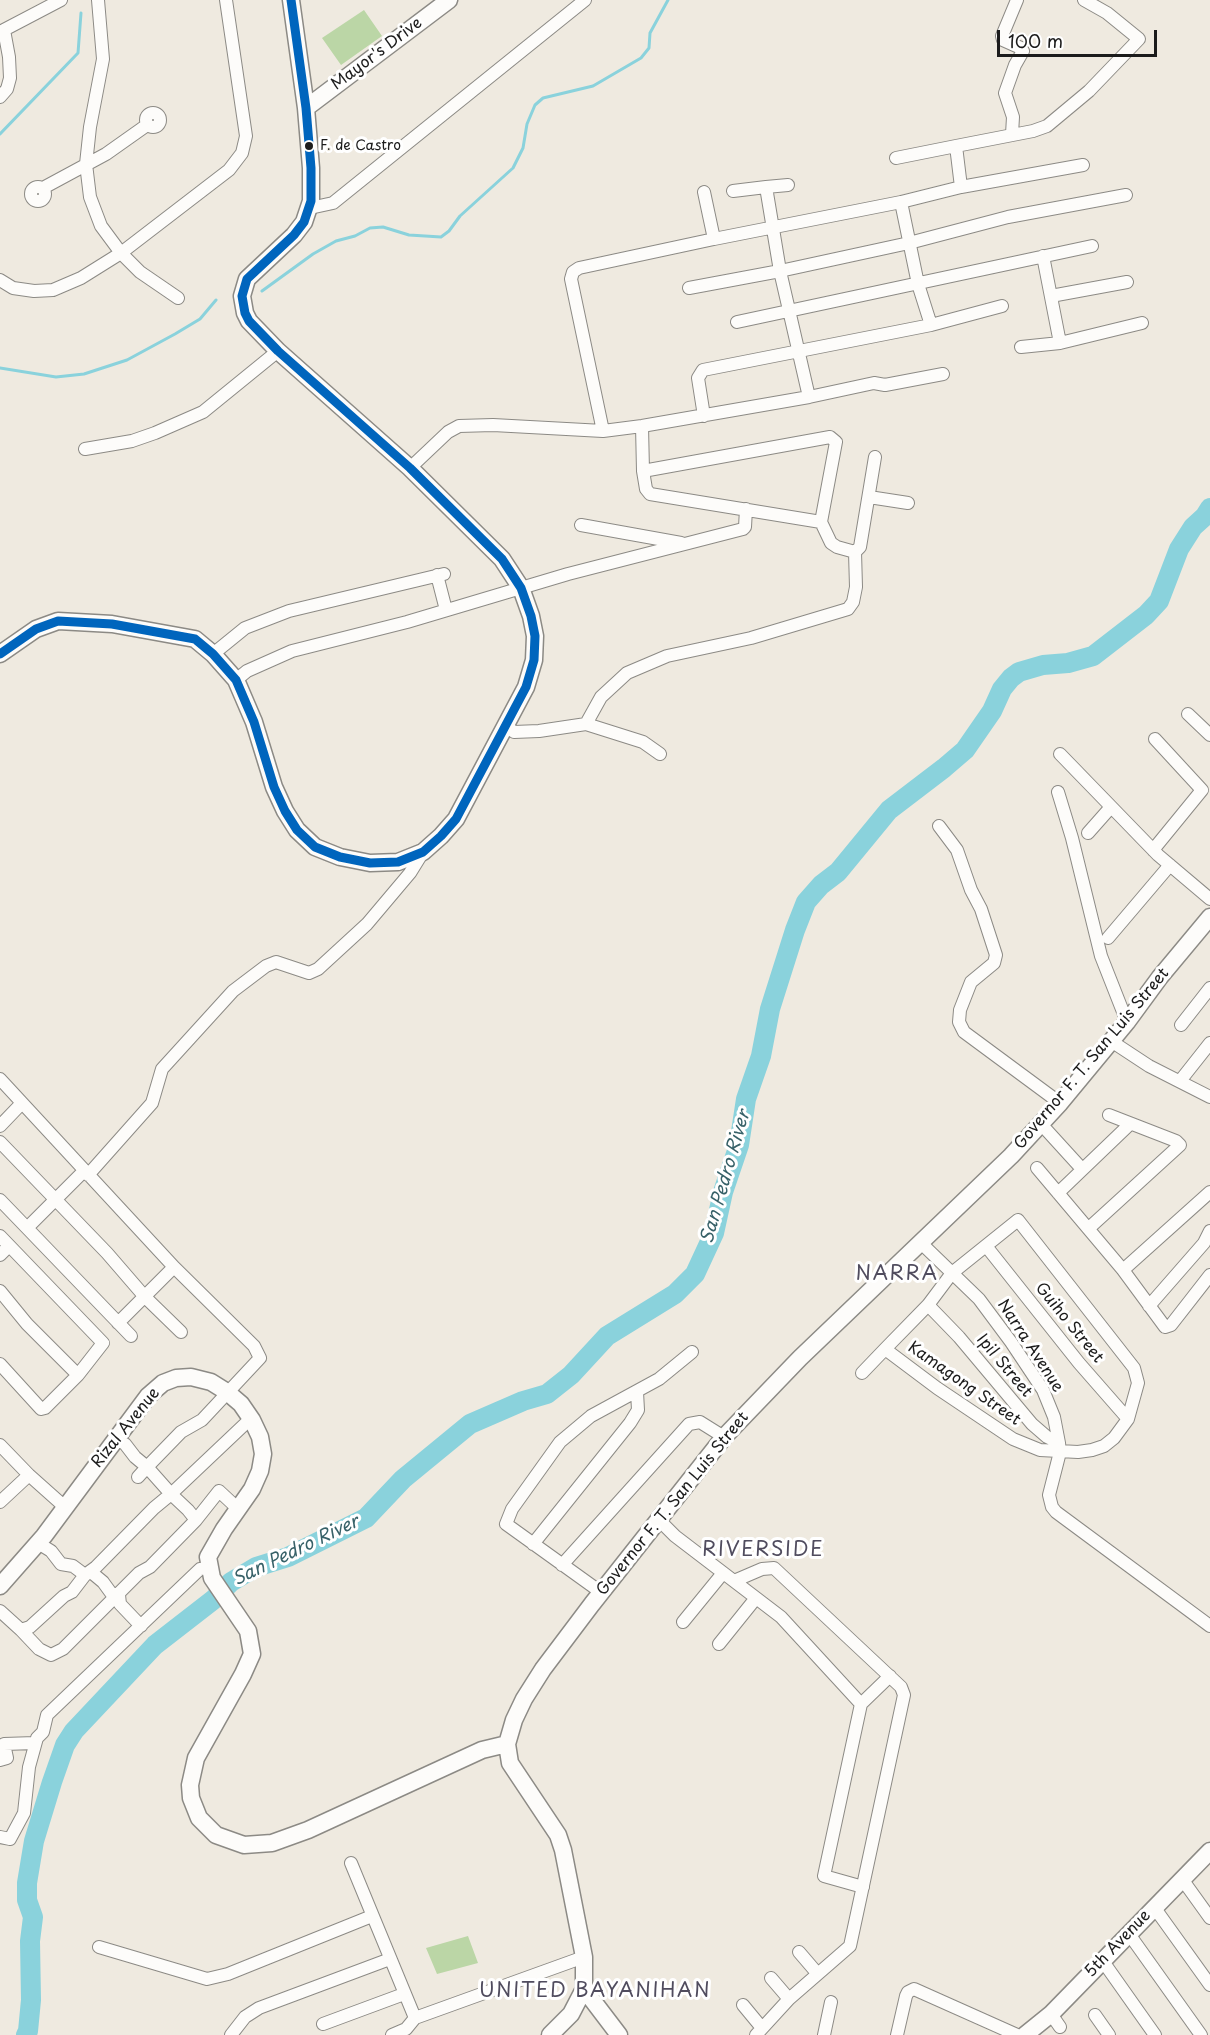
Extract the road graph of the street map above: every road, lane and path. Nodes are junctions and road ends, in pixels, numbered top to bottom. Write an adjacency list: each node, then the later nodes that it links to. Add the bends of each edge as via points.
1 (61, 0): 9 (street)
2 (98, 0): 16 (street, via 103,59)
3 (226, 0): 31 (street, via 246,136 242,153 229,170)
4 (291, 0): 11 (main road)
5 (585, 0): 26 (street, via 333,203)
6 (1017, 0): 13 (street, via 1002,36 1023,51 1005,93 1013,117)
7 (1084, 0): 13 (street, via 1139,39 1089,91 1047,126)
8 (440, 3): 11 (main road, Mayor's Drive)
9 (2, 31): 10 (street, via 10,78)
10 (0, 97)
11 (306, 108): 26 (main road)
12 (147, 125): 16 (street)
13 (1012, 134): 14 (street)
14 (956, 146): 15 (street); 20 (street)
15 (896, 158)
16 (86, 164): 21 (street); 31 (street, via 90,196 101,226)
17 (1083, 165): 20 (street)
18 (788, 185): 19 (street)
19 (766, 187): 22 (street); 27 (street)
20 (961, 187): 25 (street)
21 (43, 188)
22 (734, 191)
23 (704, 192): 28 (street)
24 (1126, 195): 29 (street, via 1008,217)
25 (901, 202): 27 (street); 29 (street)
26 (310, 208): 47 (main road, via 294,235 253,272 242,290 242,305 249,321)
27 (772, 226): 28 (street); 33 (street)
28 (714, 239): 53 (street, via 573,272 571,279)
29 (909, 243): 33 (street); 36 (street)
30 (1092, 246): 32 (street)
31 (121, 253): 34 (street, via 53,290 13,288); 39 (street, via 140,272)
32 (1043, 256): 36 (street); 38 (street)
33 (780, 271): 37 (street); 41 (street)
34 (0, 280)
35 (1127, 282): 38 (street)
36 (918, 284): 41 (street); 44 (street)
37 (689, 288)
38 (1051, 296): 45 (street)
39 (178, 298)
40 (1002, 306): 44 (street)
41 (791, 311): 42 (street); 48 (street)
42 (737, 322)
43 (1142, 323): 45 (street)
44 (931, 325): 48 (street)
45 (1060, 343): 46 (street)
46 (1021, 348)
47 (278, 351): 54 (street, via 202,412 155,434); 56 (main road)
48 (799, 351): 50 (street); 51 (street, via 703,370 698,378)
49 (943, 374): 50 (street)
50 (810, 397): 51 (street)
51 (704, 416): 52 (street)
52 (642, 426): 53 (street); 57 (street)
53 (603, 431): 56 (street, via 459,426)
54 (85, 449)
55 (875, 457): 58 (street)
56 (410, 468): 65 (main road, via 502,559)
57 (643, 471): 60 (street, via 650,494); 61 (street, via 830,437 836,442)
58 (869, 497): 59 (street); 64 (street, via 860,547)
59 (908, 503)
60 (747, 509): 61 (street); 63 (street, via 744,529)
61 (820, 522): 64 (street, via 831,543)
62 (581, 525): 63 (street)
63 (685, 544): 65 (street)
64 (855, 552): 71 (street, via 856,587 848,609 751,638 667,656 627,673 601,697)
65 (521, 588): 66 (street); 72 (main road, via 531,616 536,649 526,687)
66 (446, 610): 68 (street, via 441,574 289,611 244,628); 69 (street, via 292,651)
67 (0, 654): 68 (main road, via 36,629 58,621 180,634 195,639)
68 (213, 654): 69 (main road)
69 (236, 680): 82 (main road, via 254,722 274,788 297,830 315,847 370,863 398,862)
70 (1188, 714): 73 (street)
71 (586, 724): 72 (street, via 539,732 514,732); 75 (street, via 643,742)
72 (506, 726): 82 (main road, via 456,819)
73 (1210, 735)
74 (1155, 739): 81 (street, via 1202,790)
75 (660, 754)
76 (1060, 754): 78 (street)
77 (1059, 792): 88 (street, via 1101,956)
78 (1111, 807): 80 (street); 81 (street)
79 (939, 826): 96 (street, via 957,850 996,955 994,963 971,982 959,1022 964,1032)
80 (1088, 833)
81 (1153, 850): 83 (street)
82 (423, 852): 104 (street, via 411,873 367,924 318,969 309,973 276,962 233,991 162,1070 152,1103)
83 (1170, 865): 84 (street); 86 (street)
84 (1210, 899)
85 (1210, 917): 88 (main road, Governor F. T. San Luis Street)
86 (1108, 938)
87 (1210, 988): 89 (street)
88 (1126, 1022): 90 (main road, Governor F. T. San Luis Street)
89 (1181, 1025)
90 (1111, 1041): 93 (street); 96 (main road, Governor F. T. San Luis Street)
91 (1210, 1043): 93 (street)
92 (0, 1079): 95 (street)
93 (1180, 1081): 94 (street)
94 (1210, 1097)
95 (22, 1103): 100 (street); 104 (street)
96 (1060, 1103): 98 (main road, Governor F. T. San Luis Street)
97 (1109, 1115): 99 (street)
98 (1041, 1124): 103 (street); 113 (main road, Governor F. T. San Luis Street)
99 (1130, 1124): 103 (street); 110 (street, via 1176,1140 1180,1145)
100 (0, 1126)
101 (0, 1142): 108 (street)
102 (1036, 1168): 106 (street)
103 (1082, 1169): 106 (street)
104 (86, 1173): 108 (street); 116 (street)
105 (1210, 1192): 117 (street)
106 (1058, 1193): 110 (street)
107 (0, 1200): 109 (street)
108 (55, 1200): 109 (street); 121 (street)
109 (28, 1227): 124 (street)
110 (1089, 1228): 117 (street)
111 (1210, 1231): 123 (street)
112 (4, 1241): 115 (street); 131 (street, via 103,1343)
113 (921, 1243): 118 (street, Narra Avenue); 136 (main road, Governor F. T. San Luis Street)
114 (986, 1246): 118 (street); 134 (street, Guiho Street); 134 (street, via 1018,1220 1134,1368 1137,1388)
115 (0, 1255)
116 (174, 1267): 121 (street); 132 (street, via 254,1347 260,1358)
117 (1123, 1270): 123 (street)
118 (952, 1273): 122 (street); 139 (street, Narra Avenue, via 980,1299 1043,1390)
119 (1210, 1275): 123 (street, via 1172,1325 1165,1327)
120 (0, 1291): 131 (street)
121 (145, 1297): 124 (street); 125 (street)
122 (928, 1305): 127 (street); 139 (street, Ipil Street, via 1032,1424)
123 (1149, 1306)
124 (118, 1323): 126 (street)
125 (181, 1332)
126 (131, 1336)
127 (885, 1349): 130 (street); 139 (street, Kamagong Street, via 1013,1439 1040,1450)
128 (692, 1352): 133 (street)
129 (0, 1364): 131 (street, via 41,1409)
130 (862, 1373)
131 (78, 1375)
132 (227, 1392): 137 (main road, Rizal Avenue, via 211,1382 191,1377 163,1383); 140 (street); 154 (main road, Rizal Avenue, via 252,1420 263,1454 252,1489 212,1547 208,1557)
133 (637, 1392): 150 (street, via 638,1410 630,1423); 150 (street, via 591,1416 560,1442 512,1509 506,1524)
134 (1128, 1419): 139 (street, Kamagong Street, via 1104,1446 1092,1450)
135 (246, 1423): 143 (street)
136 (724, 1437): 148 (main road, Governor F. T. San Luis Street); 151 (street, via 700,1422 689,1424)
137 (115, 1439): 140 (street); 146 (main road, Rizal Avenue)
138 (0, 1445): 141 (street)
139 (1060, 1448): 163 (street, Narra Avenue, via 1049,1495 1056,1512)
140 (147, 1467): 142 (street); 143 (street)
141 (29, 1475): 144 (street); 146 (street)
142 (138, 1477)
143 (171, 1494): 147 (street); 153 (street)
144 (0, 1502)
145 (234, 1504): 147 (street, via 219,1491)
146 (66, 1508): 149 (main road, Rizal Avenue)
147 (196, 1520): 158 (street)
148 (659, 1520): 152 (street); 157 (main road, Governor F. T. San Luis Street)
149 (38, 1543): 153 (street, via 61,1564 73,1566); 156 (main road, Rizal Avenue)
150 (533, 1544): 151 (street)
151 (562, 1565): 157 (street)
152 (723, 1573): 155 (street); 161 (street)
153 (85, 1575): 158 (street, via 91,1572 111,1593); 164 (street, via 72,1592)
154 (212, 1575): 162 (street, via 200,1569); 169 (main road, via 248,1631 252,1654 196,1758 190,1785 199,1818 216,1835 244,1845 272,1843 482,1750)
155 (734, 1581): 159 (street); 166 (street, via 774,1568)
156 (0, 1586)
157 (602, 1593): 169 (main road, Governor F. T. San Luis Street, via 543,1669 514,1720)
158 (119, 1595): 162 (street, via 120,1604); 164 (street, via 51,1655 39,1649)
159 (756, 1598): 165 (street); 167 (street, via 781,1617)
160 (0, 1611): 164 (street)
161 (683, 1622)
162 (141, 1626): 168 (street, via 47,1715 44,1732)
163 (1210, 1626)
164 (21, 1630)
165 (718, 1644)
166 (890, 1676): 167 (street); 175 (street, via 904,1695)
167 (861, 1704): 175 (street, via 824,1876)
168 (35, 1743): 170 (street, via 4,1744 7,1758); 171 (street, via 24,1813 10,1839)
169 (507, 1744): 182 (main road, via 514,1771 558,1835)
170 (0, 1760)
171 (0, 1837)
172 (1210, 1853): 174 (main road, 5th Avenue)
173 (351, 1863): 177 (street)
174 (1182, 1879): 176 (main road, 5th Avenue); 178 (street)
175 (863, 1887): 185 (street, via 849,1946)
176 (1154, 1907): 179 (main road, 5th Avenue); 187 (street)
177 (372, 1916): 180 (street, via 228,1974 207,1978); 183 (street)
178 (1210, 1918)
179 (1129, 1934): 184 (main road, 5th Avenue); 207 (street)
180 (99, 1947)
181 (799, 1952): 185 (street)
182 (584, 1957): 188 (main road); 194 (street)
183 (390, 1959): 189 (street); 197 (street, via 259,2008 245,2017)
184 (1102, 1960): 204 (main road, 5th Avenue, via 1055,2020); 206 (street)
185 (817, 1973): 190 (street)
186 (771, 1978): 190 (street)
187 (1210, 1985)
188 (584, 1989): 199 (main road, via 571,2014); 200 (main road)
189 (404, 1994): 194 (street); 195 (street)
190 (789, 1999): 196 (street)
191 (831, 2002): 201 (street)
192 (743, 2005): 196 (street)
193 (1095, 2015): 205 (street)
194 (415, 2018): 198 (street, via 406,2029)
195 (323, 2024)
196 (759, 2031)
197 (231, 2035)
198 (392, 2035)
199 (550, 2035)
200 (619, 2035)
201 (824, 2035)
202 (897, 2035): 203 (street, via 906,1996 914,1989)
203 (1017, 2035)
204 (1025, 2035)
205 (1109, 2035)
206 (1155, 2035)
207 (1200, 2035)

